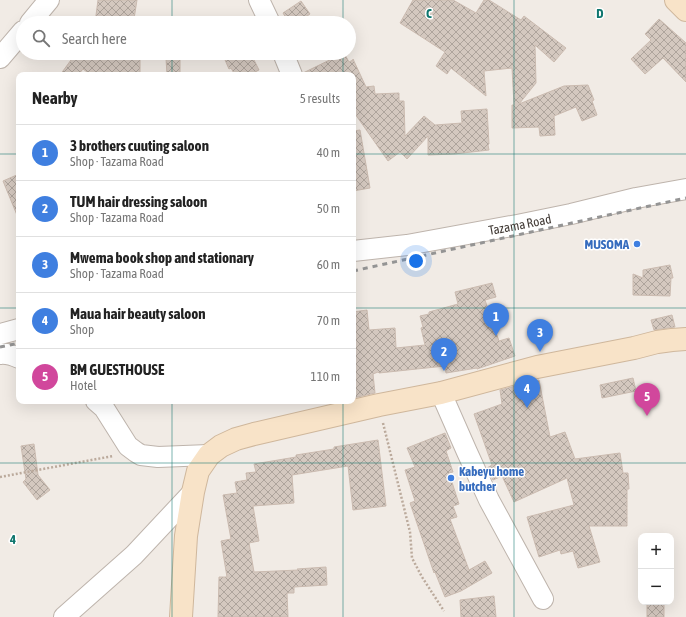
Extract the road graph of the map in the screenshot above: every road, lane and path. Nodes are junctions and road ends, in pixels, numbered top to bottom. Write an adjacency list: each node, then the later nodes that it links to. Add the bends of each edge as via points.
1 (49, 0): 5 (street)
2 (259, 0): 6 (street)
3 (676, 0): 4 (street)
4 (686, 10)
5 (36, 16)
6 (267, 16)
7 (16, 39): 8 (street)
8 (0, 58)
9 (286, 60): 10 (street)
10 (291, 72)
11 (686, 188): 12 (street, Tazama Road, via 502,228)
12 (356, 252)
13 (16, 330): 14 (street)
14 (0, 334)
15 (686, 339): 18 (street, via 657,342 537,367)
16 (0, 354): 17 (street)
17 (16, 357)
18 (441, 393): 20 (street); 25 (street, via 489,500)
19 (99, 404): 21 (street, via 128,446)
20 (379, 405): 22 (street, via 236,439); 26 (path, via 410,532 412,558)
21 (136, 452): 22 (street, via 158,457); 23 (path)
22 (209, 455): 24 (street, via 198,471)
23 (0, 477)
24 (193, 492): 27 (street, via 134,556); 28 (street, via 186,536)
25 (543, 599)
26 (444, 611)
27 (64, 617)
28 (181, 617)

